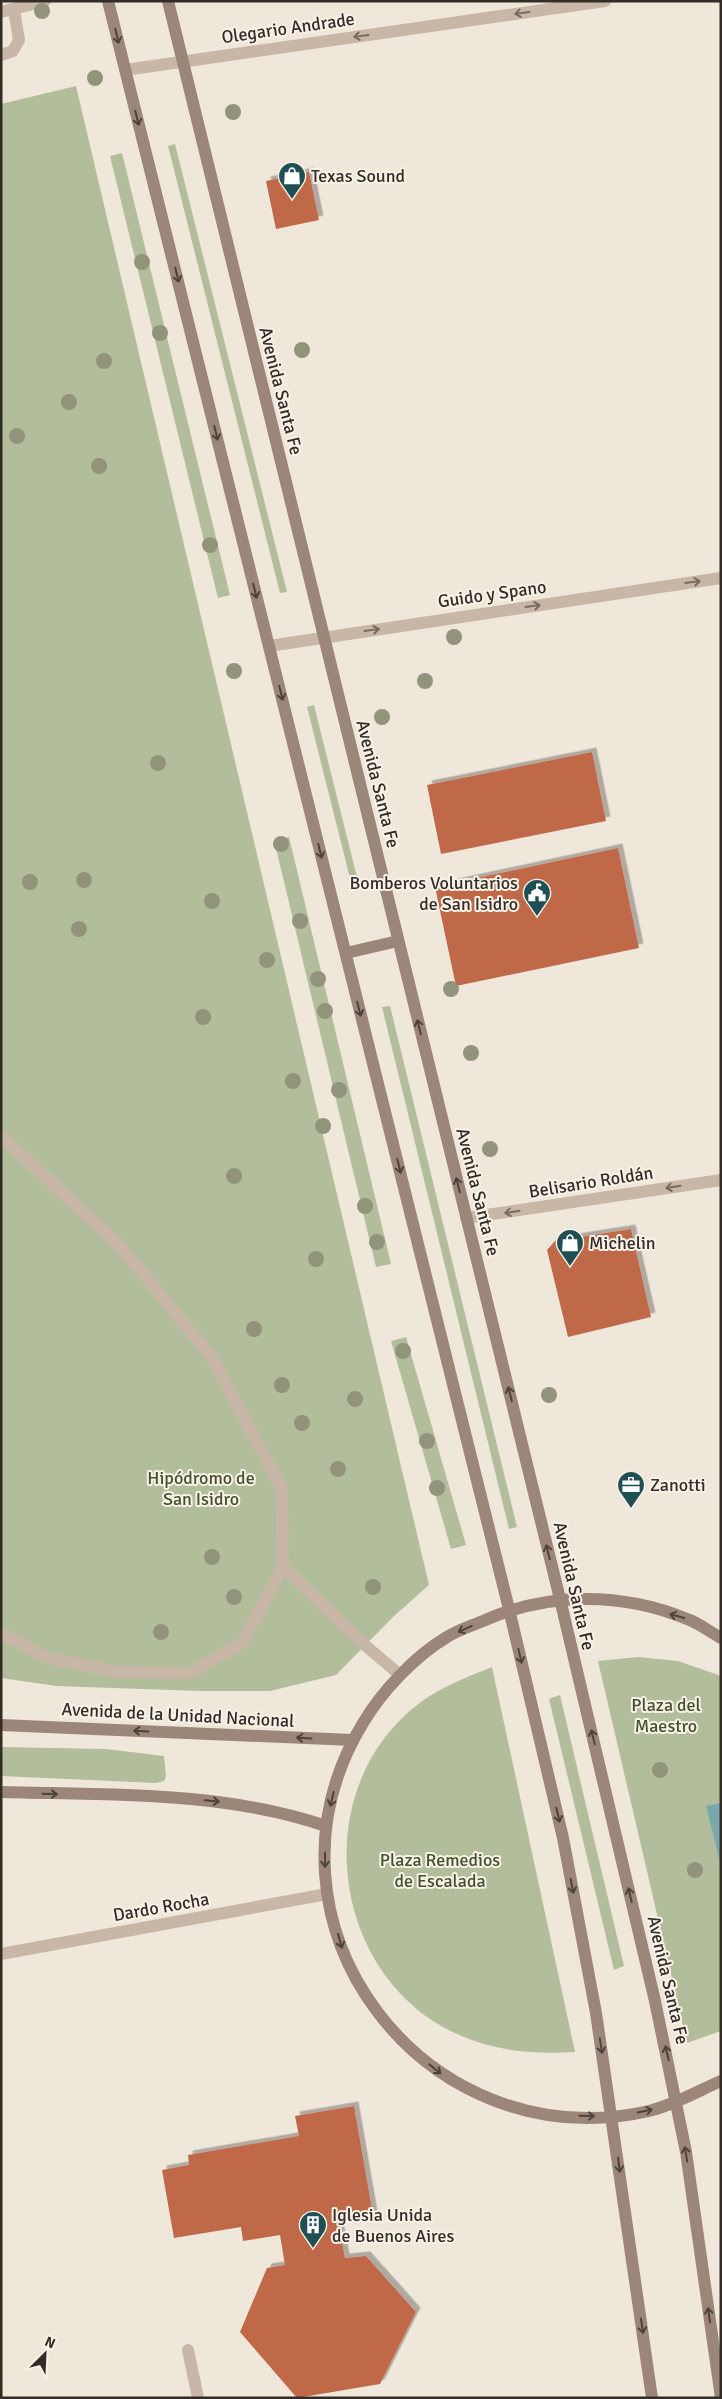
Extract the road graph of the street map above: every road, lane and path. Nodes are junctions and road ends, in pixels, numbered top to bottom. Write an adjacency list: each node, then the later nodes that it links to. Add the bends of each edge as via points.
1 (45, 1): 5 (street)
2 (108, 1): 9 (main road, one-way to 9)
3 (168, 1): 8 (main road, Avenida Santa Fe)
4 (605, 1): 8 (street, Olegario Andrade, one-way to 8)
5 (14, 10): 6 (street); 7 (street, via 19,40 13,51)
6 (1, 12)
7 (1, 55)
8 (182, 61): 9 (street, Olegario Andrade); 11 (main road, Avenida Santa Fe)
9 (125, 70): 12 (main road, one-way to 12)
10 (721, 578): 11 (street, Guido y Spano, one-way to 10)
11 (324, 637): 12 (street, Guido y Spano); 13 (main road, Avenida Santa Fe)
12 (269, 646): 14 (main road, one-way to 14)
13 (398, 941): 14 (main road); 17 (main road, Avenida Santa Fe, one-way to 13)
14 (346, 953): 20 (main road, one-way to 20)
15 (1, 1136): 18 (street, via 121,1247 211,1356 282,1489)
16 (721, 1180): 17 (street, Belisario Roldán, one-way to 17)
17 (466, 1218): 19 (main road, Avenida Santa Fe, one-way to 17)
18 (283, 1567): 21 (street, via 242,1643 189,1673 117,1672 48,1658); 23 (street)
19 (560, 1599): 20 (main road); 22 (main road, one-way to 19, via 688,1619 625,1601); 31 (main road, Avenida Santa Fe, one-way to 19)
20 (509, 1609): 23 (main road, one-way to 23, via 447,1637); 32 (main road, one-way to 32, via 563,1838)
21 (1, 1633)
22 (721, 1638)
23 (400, 1675): 25 (main road, via 373,1706)
24 (1, 1725): 25 (main road, Avenida de la Unidad Nacional, one-way to 24)
25 (352, 1740): 27 (main road, one-way to 27, via 332,1797)
26 (1, 1792): 27 (main road, one-way to 27, via 191,1799 246,1805)
27 (326, 1826): 28 (main road, one-way to 28)
28 (327, 1894): 29 (street, Dardo Rocha); 32 (main road, one-way to 32, via 341,1949 366,1999 403,2043 447,2078 498,2103 547,2116)
29 (1, 1954)
30 (721, 2081): 31 (main road)
31 (677, 2101): 32 (main road, one-way to 31, via 651,2110); 36 (main road, Avenida Santa Fe, one-way to 31)
32 (612, 2117): 35 (main road, one-way to 35)
33 (188, 2350): 34 (street)
34 (198, 2398)
35 (652, 2398)
36 (721, 2398)

